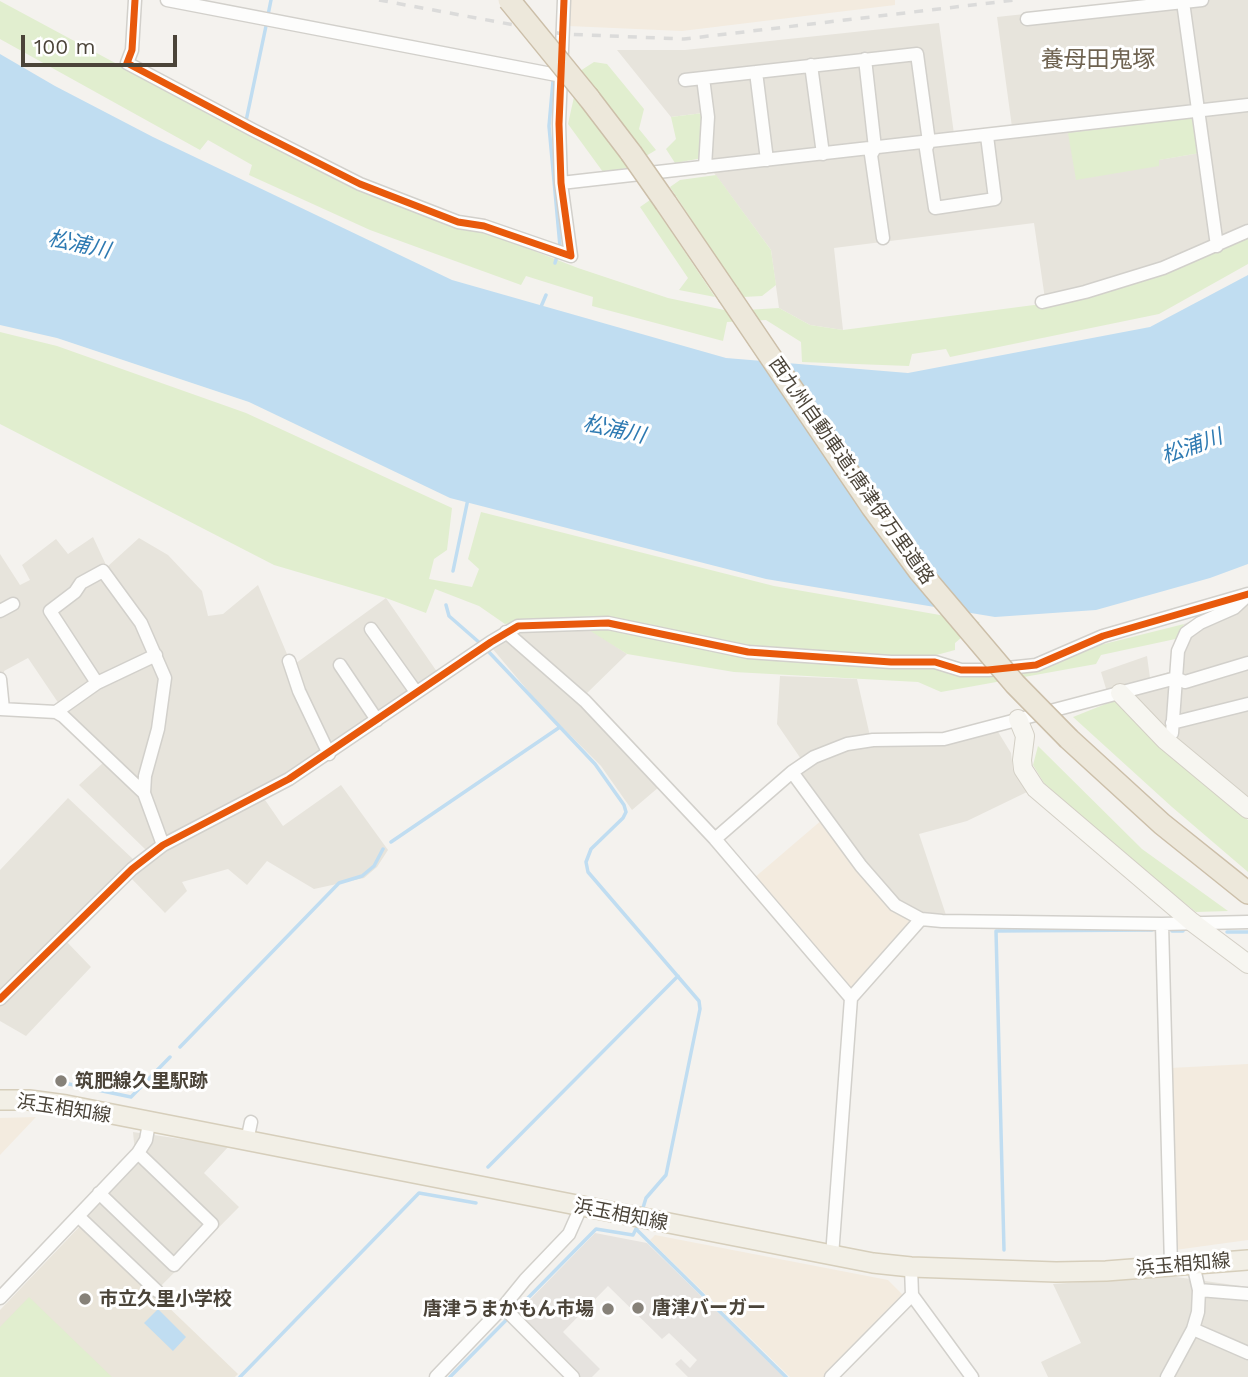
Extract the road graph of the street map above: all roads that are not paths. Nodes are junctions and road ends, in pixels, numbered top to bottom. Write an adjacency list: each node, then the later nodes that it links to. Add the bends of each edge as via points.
1 (135, 0): 22 (street, via 127,63 360,184 458,222 484,226 571,256)
2 (167, 0): 11 (street)
3 (509, 0): 54 (highway, 西九州自動車道;唐津伊万里道路, bridge, via 631,153 920,572 1069,740)
4 (564, 0): 11 (street)
5 (1202, 0): 6 (street)
6 (1183, 2): 7 (street); 15 (street)
7 (1027, 19)
8 (865, 59): 9 (street); 17 (street, via 917,54); 18 (street)
9 (811, 65): 10 (street); 19 (street)
10 (756, 72): 12 (street); 20 (street)
11 (562, 76): 22 (street)
12 (704, 78): 13 (street); 21 (street, via 708,117)
13 (685, 80)
14 (1248, 105): 15 (street)
15 (1200, 112): 16 (street); 25 (street)
16 (987, 135): 17 (street); 17 (street, via 995,199 934,208 926,149)
17 (929, 142): 18 (street)
18 (875, 148): 19 (street); 24 (street, via 872,155)
19 (823, 154): 20 (street)
20 (767, 160): 21 (street)
21 (705, 167): 22 (street)
22 (561, 183)
23 (1248, 231): 25 (street)
24 (883, 238)
25 (1217, 246): 26 (street, via 1163,268)
26 (1042, 302)
27 (1248, 594): 31 (street, via 1103,636 1035,665 988,670 961,670 935,662 748,652 608,623 518,626); 37 (street, via 1234,608 1186,633 1178,651)
28 (13, 604): 29 (street)
29 (0, 611)
30 (371, 629): 39 (street)
31 (506, 632): 39 (street); 52 (street, via 585,701)
32 (156, 655): 38 (street); 38 (street, via 141,623 103,571 81,583 50,611); 50 (street, via 165,678)
33 (289, 661): 48 (street)
34 (1248, 663): 37 (street, via 1185,682)
35 (340, 665): 45 (street)
36 (0, 678): 42 (street)
37 (1176, 678): 40 (street); 46 (street)
38 (97, 683): 43 (street)
39 (416, 692): 45 (street)
40 (1120, 693): 44 (street); 47 (street)
41 (1248, 705): 46 (street)
42 (2, 709): 43 (street)
43 (56, 712): 50 (street)
44 (1018, 719): 49 (street, via 944,738 847,744); 56 (street, via 1025,736 1023,769 1036,789)
45 (377, 720): 48 (street)
46 (1172, 723): 47 (street, via 1172,733)
47 (1165, 740): 51 (street)
48 (329, 754): 53 (street)
49 (792, 772): 52 (street); 55 (street, via 895,905)
50 (144, 793): 53 (street)
51 (1248, 809)
52 (715, 839): 60 (street)
53 (163, 845): 61 (street, via 132,869)
54 (1248, 893)
55 (921, 919): 58 (street); 60 (street)
56 (1192, 922): 57 (street); 58 (street); 59 (street)
57 (1248, 922)
58 (1162, 923): 71 (street)
59 (1248, 964)
60 (851, 998): 68 (street)
61 (0, 999)
62 (0, 1100): 63 (main road, 浜玉相知線, via 48,1102)
63 (149, 1123): 64 (street); 66 (main road, 浜玉相知線, via 249,1131)
64 (138, 1153): 65 (street); 65 (street, via 212,1224 174,1265)
65 (99, 1194): 67 (street)
66 (581, 1207): 68 (main road, 浜玉相知線); 78 (street, via 569,1234 525,1279)
67 (78, 1216): 74 (street); 77 (street)
68 (832, 1256): 72 (main road, 浜玉相知線)
69 (1248, 1260): 70 (main road, 浜玉相知線)
70 (1193, 1264): 71 (main road, 浜玉相知線); 73 (street)
71 (1171, 1266): 72 (main road, 浜玉相知線, via 1056,1272)
72 (911, 1267): 76 (street)
73 (1199, 1290): 75 (street); 79 (street)
74 (157, 1292)
75 (1248, 1294)
76 (912, 1295): 83 (street); 84 (street)
77 (0, 1297)
78 (508, 1312): 81 (street); 82 (street)
79 (1194, 1329): 80 (street); 85 (street)
80 (1248, 1353)
81 (436, 1377)
82 (573, 1377)
83 (831, 1377)
84 (971, 1377)
85 (1167, 1377)

